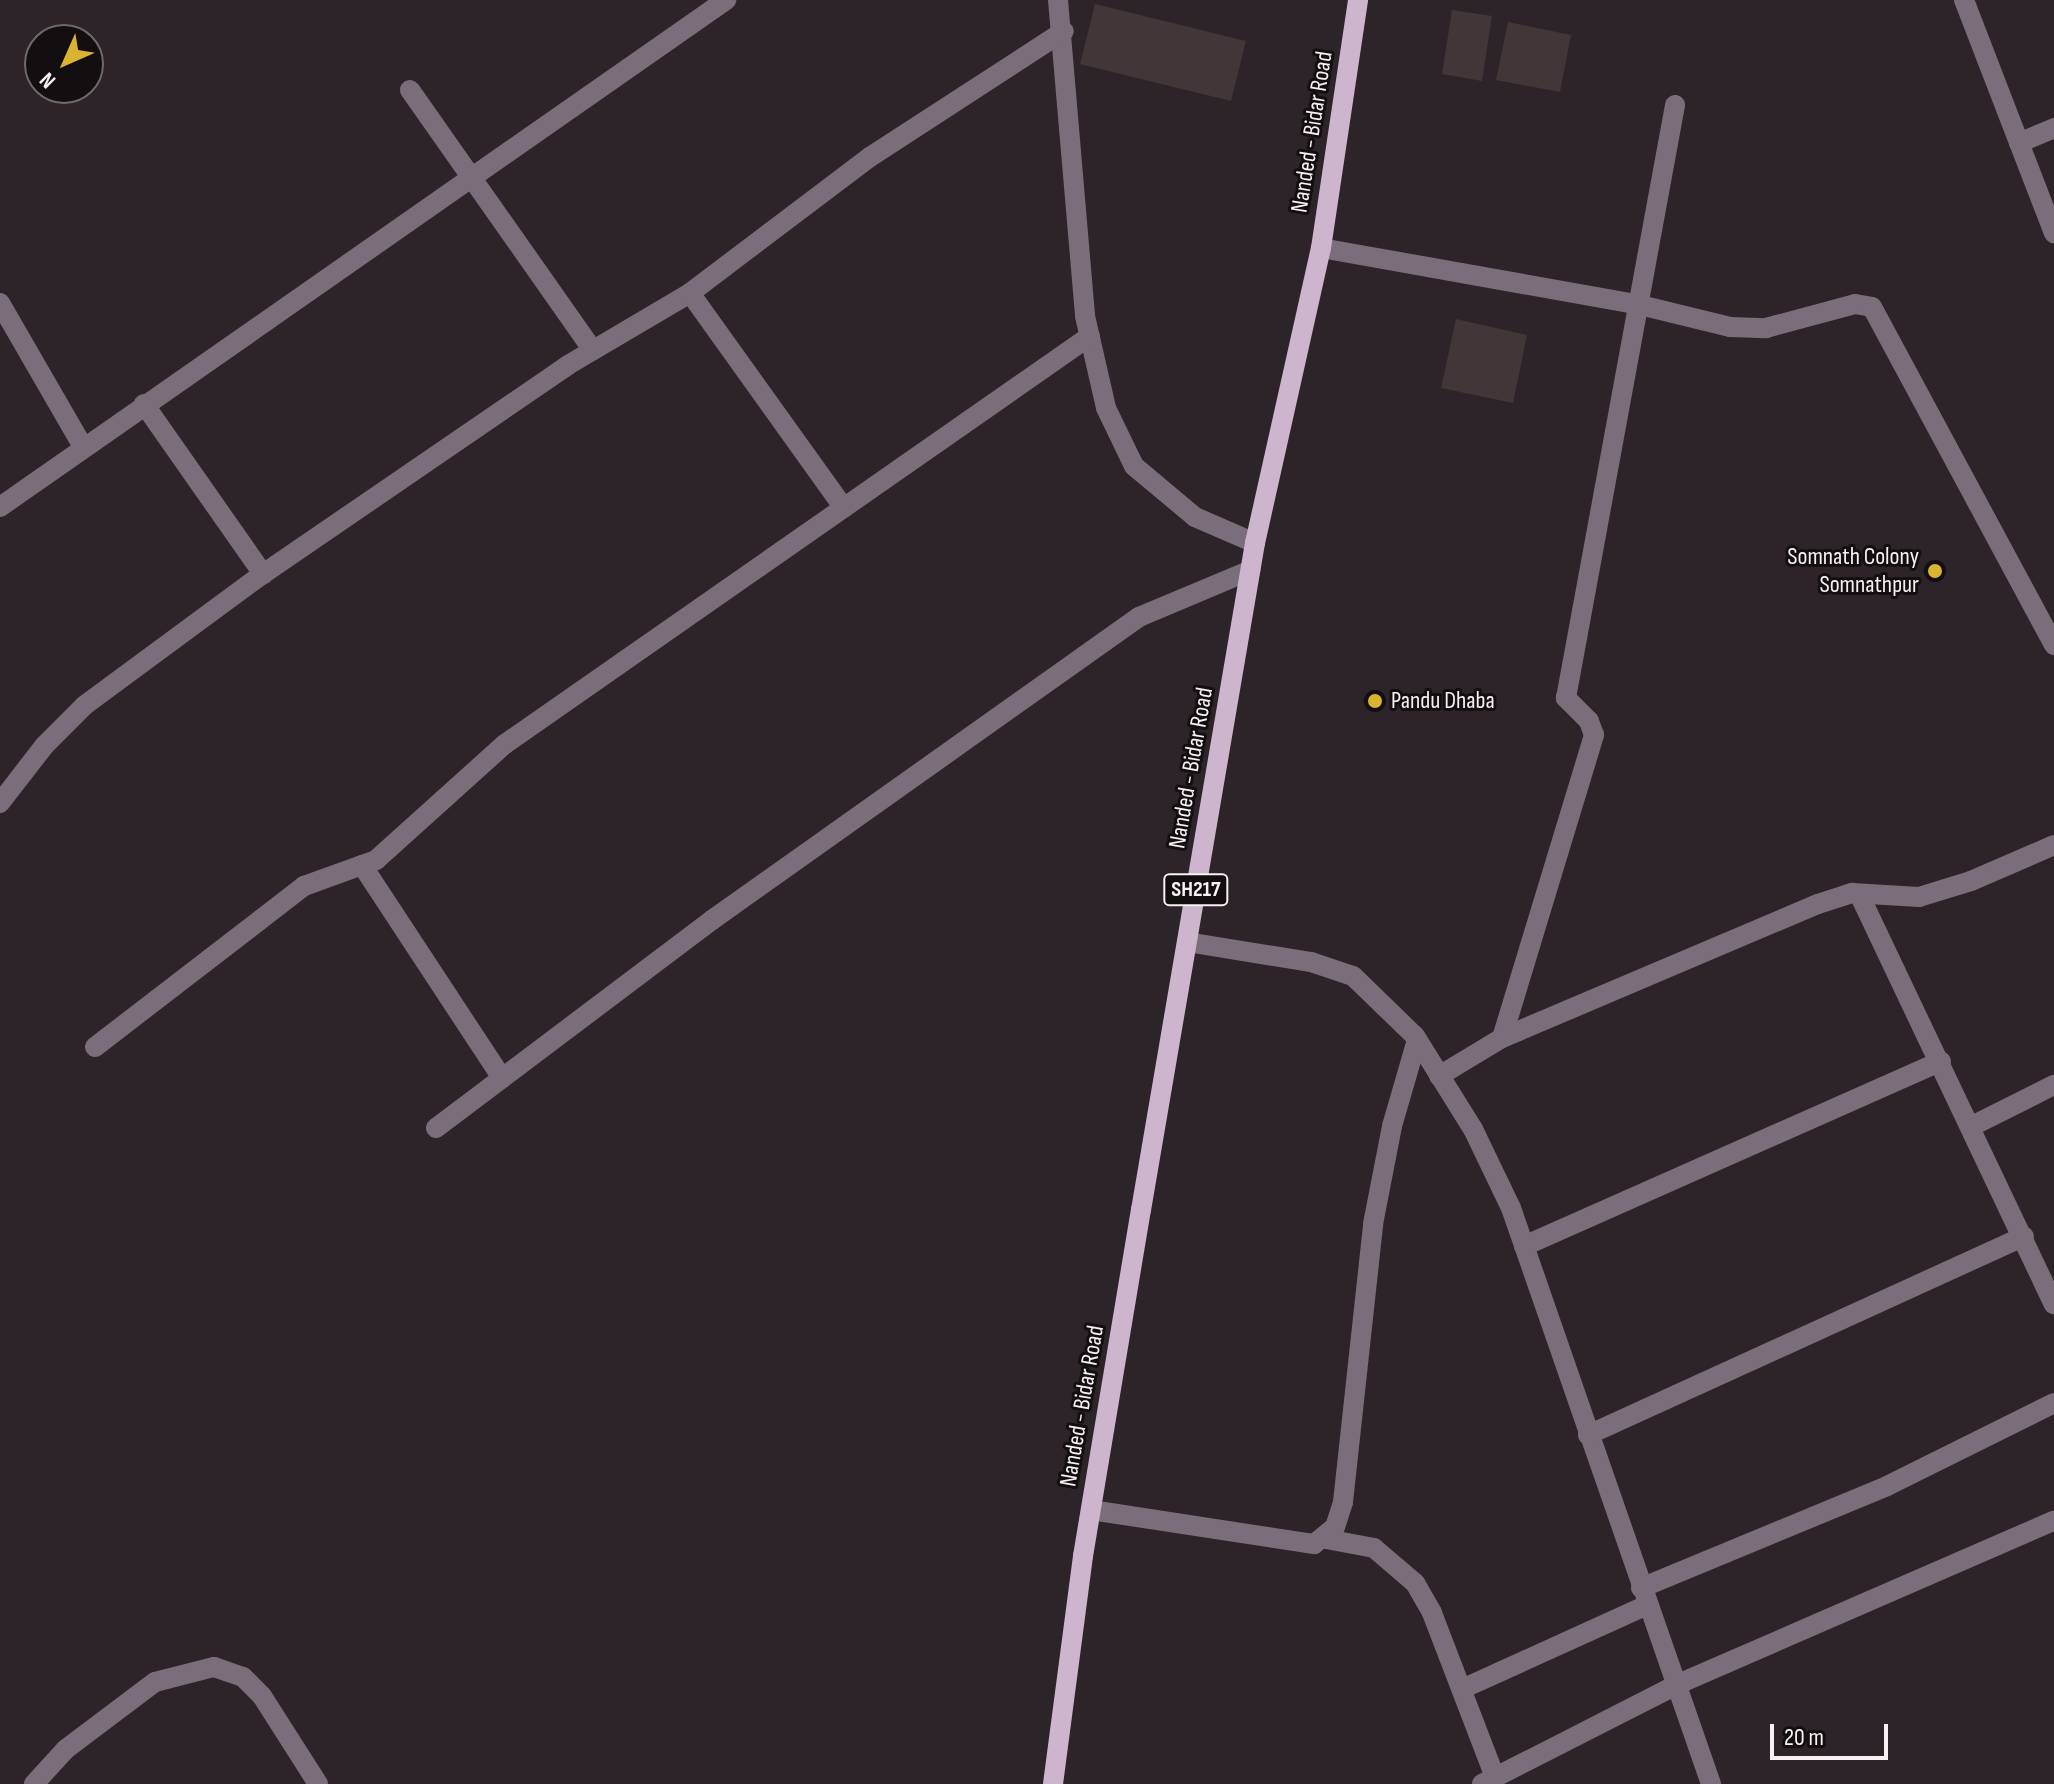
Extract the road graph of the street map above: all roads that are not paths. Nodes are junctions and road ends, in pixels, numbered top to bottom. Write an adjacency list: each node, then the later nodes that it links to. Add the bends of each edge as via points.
1 (726, 0): 10 (street)
2 (1058, 0): 5 (street)
3 (1358, 0): 12 (main road, Nanded - Bidar Road / SH217)
4 (1964, 0): 9 (street)
5 (1064, 31): 13 (street, via 870,157); 16 (street)
6 (410, 90): 10 (street)
7 (1675, 105): 15 (street)
8 (2054, 128): 9 (street)
9 (2019, 143): 11 (street)
10 (472, 175): 17 (street); 18 (street)
11 (2054, 233)
12 (1321, 248): 15 (street); 22 (main road, Nanded - Bidar Road / SH217)
13 (690, 293): 17 (street); 21 (street)
14 (0, 303): 19 (street)
15 (1636, 304): 25 (street, via 1730,327 1766,328 1855,304 1872,307); 31 (street, via 1566,698 1589,721 1594,735)
16 (1090, 336): 21 (street); 22 (street, via 1106,408 1134,466 1195,517)
17 (593, 350): 24 (street)
18 (144, 404): 19 (street); 24 (street)
19 (83, 447): 20 (street)
20 (0, 507)
21 (844, 508): 28 (street, via 505,744 398,844)
22 (1255, 543): 23 (main road, Nanded - Bidar Road / SH217)
23 (1251, 570): 30 (main road, Nanded - Bidar Road / SH217); 36 (street, via 1139,617 712,920)
24 (263, 574): 26 (street, via 85,705 44,746)
25 (2054, 645)
26 (0, 803)
27 (2054, 845): 29 (street, via 1919,897)
28 (362, 865): 33 (street, via 304,886); 36 (street)
29 (1859, 894): 31 (street, via 1818,904); 34 (street)
30 (1187, 942): 32 (street, via 1311,962 1353,976); 45 (main road, Nanded - Bidar Road / SH217)
31 (1502, 1038): 35 (street)
32 (1417, 1040): 35 (street); 47 (street, via 1392,1126 1373,1224 1343,1502)
33 (95, 1047)
34 (1941, 1061): 38 (street); 41 (street)
35 (1439, 1076): 41 (street, via 1473,1129)
36 (502, 1078): 39 (street)
37 (2054, 1085): 38 (street)
38 (1972, 1126): 40 (street)
39 (436, 1128)
40 (2024, 1236): 42 (street); 44 (street)
41 (1524, 1246): 44 (street)
42 (2054, 1304)
43 (2054, 1403): 48 (street)
44 (1588, 1435): 48 (street)
45 (1091, 1510): 47 (street, via 1314,1544); 54 (main road, Nanded - Bidar Road / SH217)
46 (2054, 1521): 49 (street)
47 (1326, 1539): 50 (street, via 1374,1548 1415,1583)
48 (1644, 1597): 49 (street); 50 (street)
49 (1676, 1685): 51 (street); 55 (street)
50 (1462, 1689): 51 (street)
51 (1489, 1780)
52 (34, 1784): 53 (street, via 66,1749 155,1682 214,1667 243,1677 262,1696)
53 (318, 1784)
54 (1053, 1784)
55 (1711, 1784)

